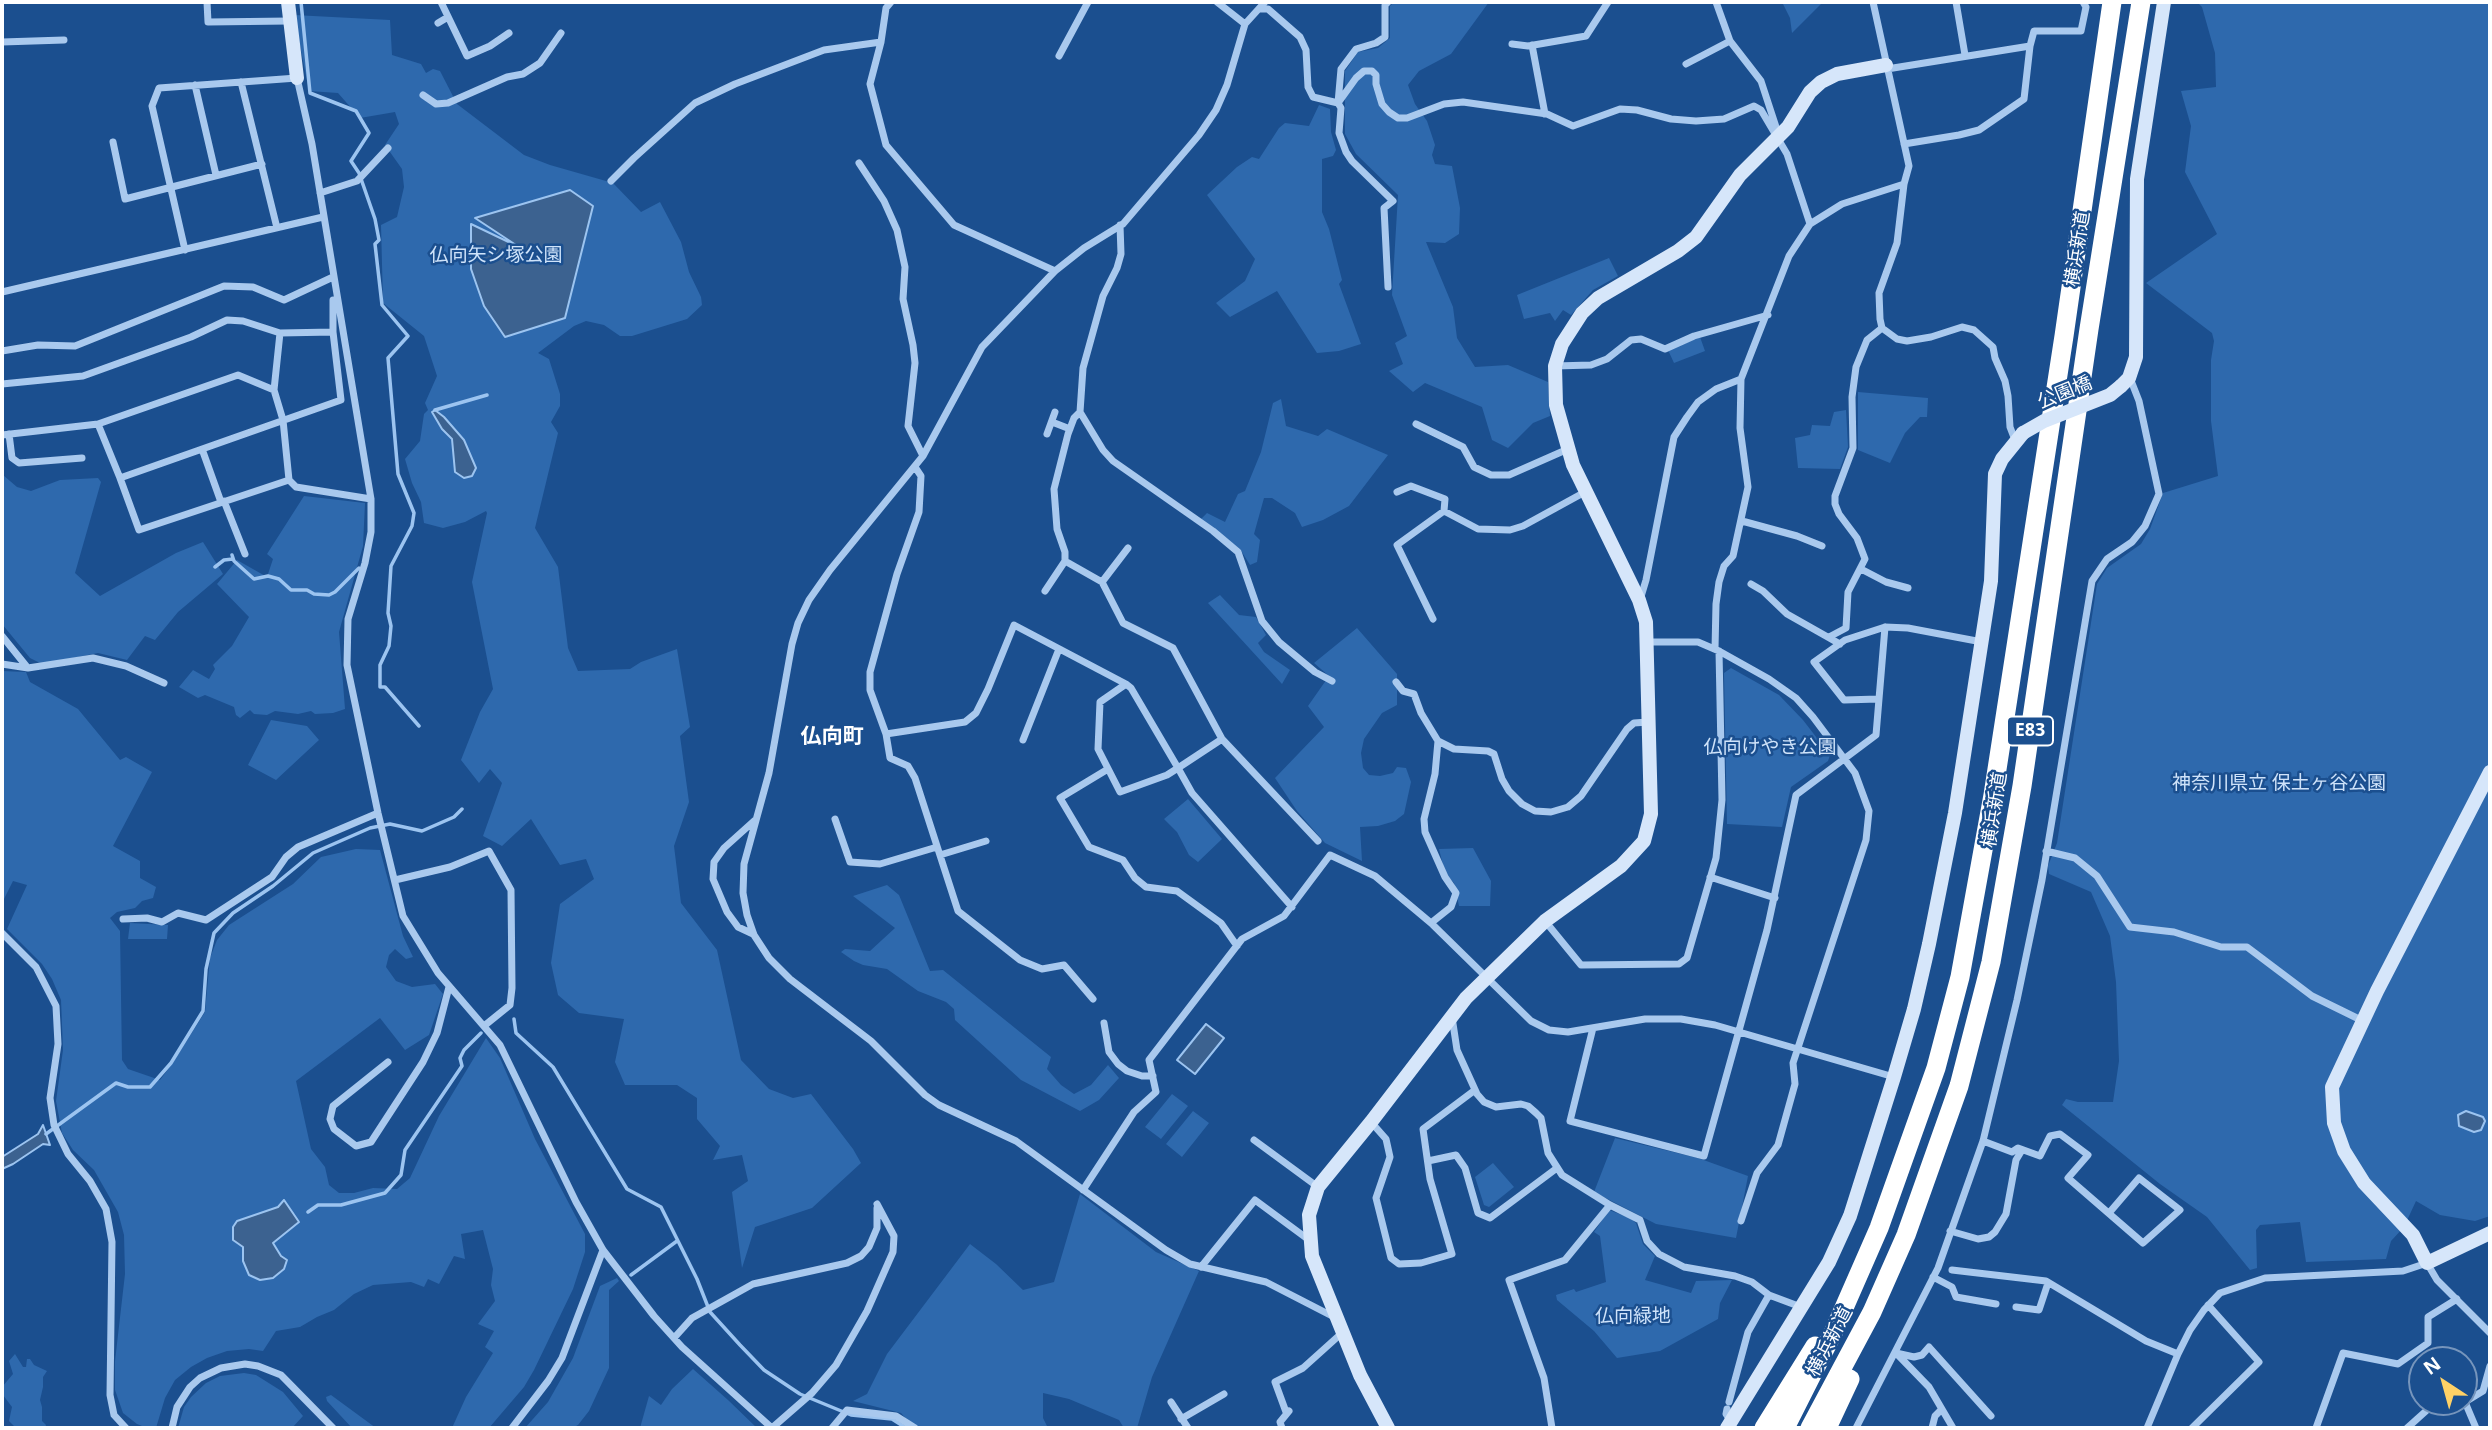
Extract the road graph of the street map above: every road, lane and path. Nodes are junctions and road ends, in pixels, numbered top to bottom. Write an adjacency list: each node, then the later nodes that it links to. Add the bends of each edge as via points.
1 (207, 2): 19 (street, via 208,22)
2 (288, 2): 19 (street)
3 (440, 2): 18 (street)
4 (891, 2): 27 (street)
5 (1088, 2): 32 (street)
6 (1217, 2): 21 (street)
7 (1265, 2): 17 (street)
8 (1388, 2): 39 (street, via 1385,37 1356,49 1341,69)
9 (1608, 2): 29 (street, via 1586,36)
10 (1716, 2): 25 (street)
11 (1873, 2): 34 (street)
12 (1956, 2): 31 (street)
13 (2083, 2): 30 (street, via 2081,31 2034,31)
14 (2112, 2): 180 (highway, 横浜新道 / E83, via 1993,795 1960,976 1936,1068)
15 (2141, 2): 173 (highway, 横浜新道 / E83, via 2010,868 1959,1086)
16 (2164, 2): 68 (street, via 2137,179 2136,357)
17 (1259, 9): 21 (street); 39 (street, via 1268,9 1300,37 1313,97)
18 (448, 17): 20 (street); 22 (street, via 467,56)
19 (289, 21): 35 (street)
20 (438, 23)
21 (1245, 24): 54 (street, via 1216,110)
22 (509, 33)
23 (561, 33): 38 (street, via 540,63 523,74 448,103 436,104)
24 (64, 40): 26 (street)
25 (1730, 41): 33 (street); 41 (street, via 1761,82)
26 (2, 42)
27 (881, 42): 48 (street, via 824,50 695,103); 57 (street, via 870,84 886,145 954,225)
28 (1511, 44): 29 (street)
29 (1532, 45): 40 (street)
30 (2030, 46): 31 (street); 43 (street, via 2024,99 1979,130)
31 (1965, 55): 34 (street)
32 (1059, 56)
33 (1686, 64)
34 (1886, 67): 41 (street, via 1821,82); 43 (street)
35 (297, 78): 36 (street); 51 (street)
36 (241, 82): 37 (street); 46 (street)
37 (195, 85): 47 (street); 50 (street, via 159,88 152,106)
38 (423, 95)
39 (1338, 103): 40 (street, via 1356,78 1372,71 1382,104 1398,118 1464,102); 59 (street, via 1339,134 1346,152 1393,201 1384,208)
40 (1545, 114): 41 (street, via 1573,126 1620,109 1696,121 1724,119 1754,106)
41 (1778, 137): 53 (street); 66 (street, via 1740,175 1696,237 1581,313)
42 (113, 142): 50 (street, via 125,198)
43 (1904, 144): 49 (street, via 1909,166)
44 (388, 148): 51 (street, via 360,178)
45 (859, 163): 83 (street, via 897,230 905,267 903,299 914,345 908,426)
46 (262, 164): 47 (street); 55 (street)
47 (216, 175): 50 (street)
48 (611, 181)
49 (1904, 184): 53 (street, via 1842,204); 62 (street, via 1897,243 1880,293)
50 (170, 188): 56 (street)
51 (320, 193): 52 (street)
52 (323, 217): 55 (street); 58 (street)
53 (1810, 224): 61 (street, via 1790,256)
54 (1121, 225): 57 (street); 72 (street, via 1121,254 1102,296 1083,368)
55 (277, 228): 56 (street)
56 (185, 250): 60 (street)
57 (1055, 271): 83 (street, via 982,347)
58 (333, 280): 63 (street); 65 (street, via 284,300 253,287 224,286 75,346 38,345); 90 (street)
59 (1388, 286)
60 (2, 292)
61 (1768, 315): 66 (street, via 1665,349 1642,339 1631,340 1591,365); 67 (street)
62 (1882, 328): 80 (street, via 1907,341 1962,327 1974,330 1993,347 2005,380 2010,427); 98 (street, via 1867,340 1856,367 1853,448 1835,496 1839,514 1863,551)
63 (333, 332): 64 (street); 73 (street, via 341,400)
64 (279, 333): 69 (street, via 227,320 83,376); 70 (street)
65 (2, 351)
66 (1555, 366): 82 (street, via 1556,405)
67 (1741, 379): 93 (street, via 1740,428 1748,487); 103 (street, via 1698,402 1674,437)
68 (2125, 382): 80 (street, 公園橋, bridge, via 2110,396 2044,421); 135 (street, via 2139,401 2159,494 2145,526 2132,542 2107,559 2092,581)
69 (2, 384)
70 (274, 390): 73 (street); 75 (street, via 238,375)
71 (1055, 412): 74 (street)
72 (1080, 412): 77 (street); 115 (street, via 1113,461 1238,552 1262,621 1279,642)
73 (283, 420): 81 (street); 87 (street)
74 (1052, 422): 77 (street); 78 (street)
75 (98, 424): 79 (street); 86 (street)
76 (1416, 424): 82 (street, via 1463,447 1474,467 1491,475 1510,475)
77 (1070, 429): 97 (street, via 1054,489)
78 (1047, 434)
79 (6, 435): 84 (street, via 12,458 19,463)
80 (2019, 437): 109 (street, via 1996,474 1991,581)
81 (202, 449): 86 (street); 91 (street)
82 (1568, 449): 89 (street)
83 (923, 456): 85 (street)
84 (82, 458)
85 (915, 467): 121 (street, via 921,476 919,512 870,672 870,690); 131 (street, via 830,570 798,623 769,774)
86 (120, 478): 91 (street, via 138,530)
87 (289, 480): 90 (street, via 296,487); 91 (street)
88 (1397, 492): 92 (street, via 1411,486 1445,499)
89 (1585, 492): 92 (street, via 1510,530 1478,529); 103 (street)
90 (371, 499): 129 (street, via 371,532 348,619 346,665)
91 (222, 502): 96 (street)
92 (1444, 511): 104 (street, via 1397,545)
93 (1742, 521): 94 (street); 112 (street, via 1733,556 1719,582)
94 (1822, 547)
95 (1128, 548): 99 (street)
96 (244, 554)
97 (1065, 561): 99 (street); 102 (street)
98 (1861, 569): 101 (street); 107 (street, via 1849,592 1846,628)
99 (1102, 582): 122 (street, via 1123,623 1172,649)
100 (1751, 584): 107 (street, via 1787,614)
101 (1908, 588)
102 (1045, 591)
103 (1639, 600): 108 (street)
104 (1433, 619)
105 (1885, 627): 109 (street); 110 (street); 119 (street)
106 (2, 636): 114 (street)
107 (1829, 637): 110 (street)
108 (1646, 642): 112 (street, via 1698,642); 120 (street)
109 (1982, 642): 158 (street, via 1942,881)
110 (1840, 644): 119 (street, via 1814,662 1844,700)
111 (1059, 649): 118 (street); 121 (street, via 1014,625 976,713 965,722); 123 (street)
112 (1717, 650): 125 (street, via 1796,698); 136 (street, via 1722,800)
113 (2, 664): 114 (street)
114 (27, 668): 117 (street, via 93,658)
115 (1332, 681)
116 (1396, 682): 124 (street, via 1403,691 1414,694)
117 (164, 683)
118 (1126, 684): 126 (street); 127 (street, via 1100,702 1098,749)
119 (1878, 699): 125 (street, via 1876,735)
120 (1648, 722): 124 (street, via 1634,723 1581,796 1568,807 1551,812 1535,811 1509,791 1494,754 1454,750); 141 (street, via 1651,814 1644,841 1621,866)
121 (886, 734): 134 (street, via 890,758 908,766 915,778)
122 (1222, 739): 126 (street); 133 (street)
123 (1023, 740)
124 (1438, 741): 142 (street, via 1425,832 1456,893 1451,907)
125 (1845, 758): 138 (street, via 1797,795); 155 (street, via 1869,811 1866,840)
126 (1178, 768): 127 (street, via 1120,792); 139 (street, via 1192,793)
127 (1108, 769): 145 (street, via 1060,798 1089,847 1123,860 1146,887 1177,891 1221,923)
128 (2490, 772): 150 (street)
129 (378, 813): 137 (street); 140 (street, via 298,847 272,877 206,920 178,913 162,922)
130 (835, 819): 134 (street, via 850,862 880,864)
131 (755, 820): 144 (street, via 744,864 743,893); 144 (street, via 714,862 713,880 726,912 738,927)
132 (986, 841): 134 (street)
133 (1318, 841)
134 (939, 851): 148 (street, via 958,911 1020,960 1042,969 1064,965)
135 (2046, 851): 150 (street, via 2075,858 2097,876 2130,927 2174,932 2221,947 2247,947 2312,996); 162 (street, via 2029,946)
136 (1710, 877): 138 (street); 141 (street, via 1687,958 1679,964 1581,965)
137 (394, 880): 147 (street, via 403,916); 152 (street, via 450,867 489,851 512,890 512,988 510,1005)
138 (1775, 898): 154 (street)
139 (1292, 907): 142 (street, via 1330,855 1375,876); 145 (street)
140 (123, 919)
141 (1545, 921): 146 (street)
142 (1431, 923): 146 (street)
143 (2, 933): 202 (street, via 36,967 55,1006 58,1044 50,1098 55,1129 106,1209 112,1242 110,1395 114,1415)
144 (754, 935): 167 (street, via 790,979 871,1041 925,1095 1016,1142)
145 (1237, 946): 157 (street, via 1149,1060)
146 (1486, 977): 149 (street); 153 (street, via 1531,1021 1549,1030)
147 (449, 987): 152 (street); 156 (street, via 437,1033 423,1062 371,1142 356,1146 334,1129 330,1119 333,1106)
148 (1093, 999)
149 (1451, 1016): 159 (street, via 1457,1050); 160 (street)
150 (2363, 1022): 176 (street, via 2332,1087 2334,1123 2344,1151 2364,1183 2401,1219)
151 (1104, 1023): 157 (street, via 1109,1052 1118,1063 1127,1071)
152 (484, 1026): 175 (street, via 500,1045)
153 (1593, 1028): 154 (street, via 1645,1019 1681,1019); 154 (street, via 1570,1121 1704,1156)
154 (1738, 1032): 155 (street)
155 (1797, 1050): 158 (street); 170 (street, via 1795,1084 1778,1145 1757,1173)
156 (388, 1062)
157 (1153, 1076): 167 (street, via 1156,1091 1134,1112)
158 (1894, 1077): 186 (street, via 1850,1216)
159 (1475, 1090): 164 (street, via 1423,1129); 165 (street, via 1484,1102 1496,1107 1521,1104 1536,1113)
160 (1371, 1122): 164 (street, via 1386,1139 1390,1157 1376,1198 1391,1258 1399,1264 1452,1254); 166 (street)
161 (1254, 1140): 166 (street)
162 (1983, 1141): 163 (street, via 2012,1152); 171 (street)
163 (2022, 1150): 169 (street, via 2040,1156 2050,1136 2060,1134 2088,1155 2068,1178); 171 (street, via 2006,1214 1995,1232 1978,1239)
164 (1428, 1161): 165 (street, via 1456,1155 1465,1168 1478,1213 1490,1218)
165 (1557, 1168): 168 (street)
166 (1318, 1187): 174 (street, via 1309,1215)
167 (1083, 1190): 177 (street, via 1166,1250)
168 (1610, 1205): 182 (street, via 1640,1220 1647,1241 1659,1254 1684,1267 1744,1279); 211 (street, via 1565,1259 1509,1280 1544,1378)
169 (2109, 1213): 169 (street, via 2139,1178 2180,1210 2143,1243)
170 (1741, 1222)
171 (1950, 1231): 178 (street)
172 (2490, 1233): 176 (street)
173 (1906, 1235): 214 (highway, 横浜新道 / E83, via 1872,1312); 215 (highway, via 1872,1334)
174 (1310, 1240): 177 (street, via 1255,1200); 188 (street)
175 (603, 1251): 190 (street); 205 (street, via 562,1358)
176 (2427, 1263): 183 (street); 185 (street, via 2403,1271 2265,1278 2220,1293)
177 (1201, 1267): 188 (street, via 1266,1282)
178 (1945, 1269): 179 (street); 181 (street)
179 (1933, 1277): 184 (street, via 1952,1287 1956,1297); 191 (street)
180 (1857, 1279): 212 (highway); 213 (highway, 横浜新道 / E83)
181 (2048, 1283): 187 (street, via 2039,1310); 192 (street, via 2146,1341)
182 (1769, 1295): 186 (street); 197 (street, via 1748,1332)
183 (2457, 1299): 189 (street); 221 (street, via 2428,1317 2428,1343 2398,1364 2343,1353)
184 (1996, 1304)
185 (2208, 1305): 192 (street); 220 (street, via 2259,1362)
186 (1801, 1307): 197 (street, via 1772,1358)
187 (2016, 1307)
188 (1339, 1326): 201 (street); 210 (street, via 1303,1368 1275,1382 1288,1411 1280,1422)
189 (2490, 1333)
190 (674, 1338): 206 (street); 206 (street, via 692,1318 752,1284 861,1256 877,1228 877,1204 894,1236 893,1252 867,1311 836,1365)
191 (1896, 1353): 196 (street, via 1929,1387); 198 (street, via 1914,1357 1929,1347); 216 (street)
192 (2178, 1354): 219 (street)
193 (2490, 1366): 223 (street, via 2483,1391 2465,1402)
194 (1224, 1394): 200 (street)
195 (1171, 1402): 200 (street)
196 (1941, 1410): 217 (street); 218 (street)
197 (1729, 1415)
198 (1991, 1416)
199 (2420, 1416): 222 (street)
200 (1181, 1419): 209 (street)
201 (1383, 1427)
202 (126, 1428)
203 (172, 1428): 204 (street, via 177,1407 190,1387 211,1371 244,1364 281,1375)
204 (333, 1428)
205 (512, 1428)
206 (772, 1428)
207 (832, 1428): 208 (street, via 844,1413 896,1416)
208 (915, 1428)
209 (1188, 1428)
210 (1282, 1428)
211 (1552, 1428)
212 (1764, 1428)
213 (1785, 1428)
214 (1810, 1428)
215 (1827, 1428)
216 (1856, 1428)
217 (1932, 1428)
218 (1953, 1428)
219 (2147, 1428)
220 (2192, 1428)
221 (2316, 1428)
222 (2407, 1428)
223 (2476, 1428)

